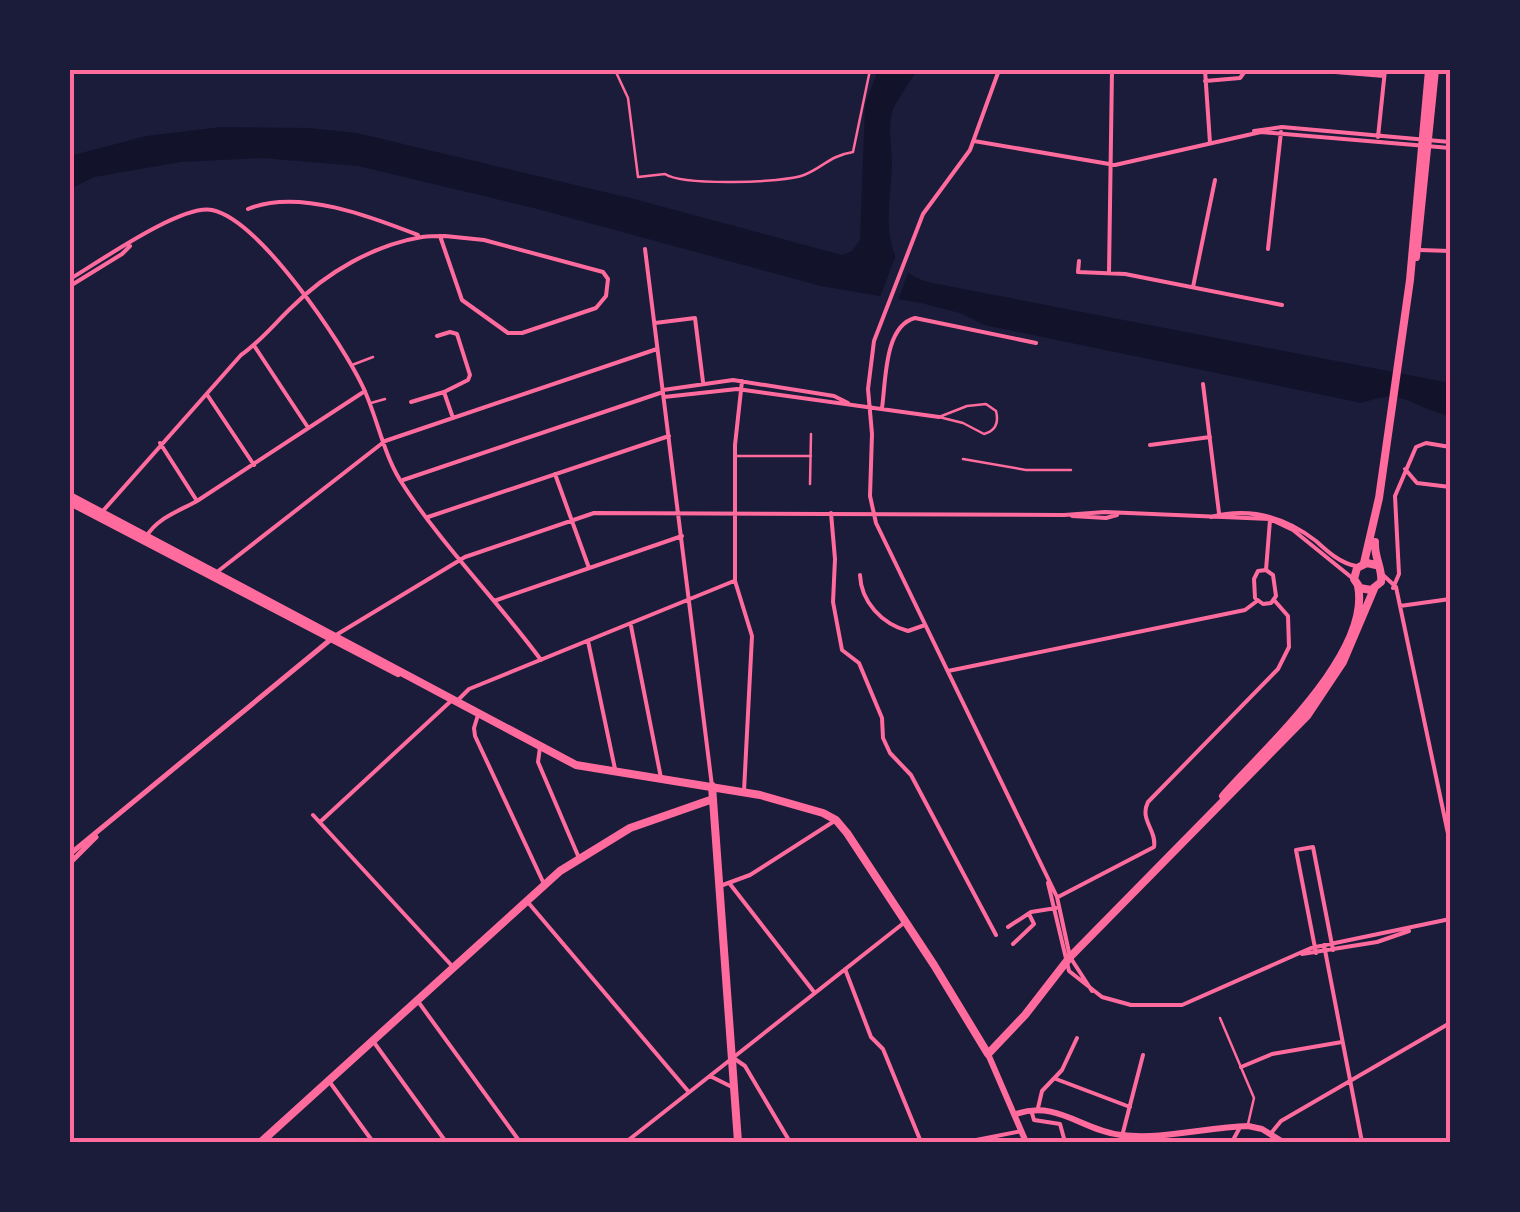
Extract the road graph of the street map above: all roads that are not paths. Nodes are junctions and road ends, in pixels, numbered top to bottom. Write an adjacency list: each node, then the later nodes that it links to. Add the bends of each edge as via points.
1 (614, 70): 2 (lane, via 628,98 638,178 712,180 787,179 853,152)
2 (870, 70)
3 (999, 70): 14 (street)
4 (1112, 70): 18 (street)
5 (1205, 70): 11 (street)
6 (1246, 70): 11 (street, via 1240,78)
7 (1311, 70): 8 (street)
8 (1319, 70): 10 (street)
9 (1432, 70): 15 (main road)
10 (1385, 73): 13 (street)
11 (1205, 81): 16 (street)
12 (1282, 130): 13 (street); 16 (street); 24 (street)
13 (1378, 139): 15 (street)
14 (974, 141): 18 (street); 52 (street, via 930,201 908,248 870,359)
15 (1425, 143): 17 (street); 25 (main road)
16 (1210, 144): 18 (street)
17 (1450, 145)
18 (1111, 165): 28 (street)
19 (1215, 180): 30 (street)
20 (248, 208): 22 (street, via 330,207)
21 (440, 236): 21 (street, via 462,300 508,333 591,310 606,296 603,272 484,240); 22 (street)
22 (422, 237): 31 (street, via 363,256)
23 (646, 249): 33 (street)
24 (1268, 249)
25 (1415, 250): 26 (street); 74 (main road)
26 (1450, 251)
27 (1078, 260): 28 (street, via 1078,272)
28 (1109, 273): 30 (street)
29 (70, 283): 31 (street, via 186,212 204,209 236,223)
30 (1193, 287): 32 (street)
31 (306, 295): 36 (street); 39 (street)
32 (1282, 305)
33 (655, 323): 37 (street); 41 (street, via 695,318)
34 (437, 336): 45 (street, via 457,334 470,376)
35 (1036, 344): 53 (street, via 905,321 894,334)
36 (255, 347): 47 (street); 56 (street)
37 (658, 349): 46 (street); 55 (street)
38 (373, 357): 39 (lane)
39 (351, 366): 44 (street)
40 (742, 382): 41 (street); 43 (street); 50 (street)
41 (703, 384): 46 (street)
42 (1204, 384): 59 (street)
43 (741, 390): 46 (street); 50 (street); 64 (street)
44 (365, 391): 51 (street); 56 (street)
45 (444, 392): 49 (street); 55 (street)
46 (664, 393): 58 (street); 71 (street)
47 (208, 396): 61 (street); 67 (street)
48 (385, 399): 51 (lane)
49 (410, 402)
50 (848, 403): 52 (street)
51 (370, 404): 60 (street)
52 (869, 406): 53 (street); 81 (street)
53 (882, 408): 54 (street)
54 (939, 417): 54 (lane, via 984,434 997,422 986,404)
55 (452, 418): 60 (street)
56 (308, 428): 67 (street)
57 (811, 434): 65 (lane)
58 (669, 436): 70 (street); 78 (street)
59 (1210, 436): 62 (street); 83 (street)
60 (385, 441): 71 (street); 93 (street)
61 (160, 443): 76 (street); 77 (street)
62 (1150, 445)
63 (1450, 447): 68 (street, via 1419,445)
64 (735, 456): 65 (lane); 79 (street)
65 (810, 456): 72 (lane)
66 (963, 460): 69 (lane)
67 (254, 465): 76 (street)
68 (1404, 469): 73 (street, via 1416,483); 98 (street, via 1395,496)
69 (1071, 470)
70 (555, 474): 82 (street); 85 (street)
71 (401, 481): 82 (street)
72 (810, 484)
73 (1450, 487)
74 (1379, 498): 89 (main road); 92 (main road)
75 (70, 499): 77 (main road); 87 (main road)
76 (198, 502): 87 (street, via 153,526)
77 (102, 512): 87 (main road)
78 (679, 513): 79 (street); 85 (street, via 597,512); 86 (street)
79 (735, 513): 80 (street); 95 (street)
80 (831, 513): 81 (street); 138 (street, via 833,602 842,650 859,663 890,753 911,776)
81 (872, 514): 83 (street); 106 (street)
82 (428, 517): 88 (street)
83 (1220, 517): 84 (street)
84 (1270, 518): 89 (street, via 1290,522 1340,561); 91 (street); 96 (street)
85 (571, 520): 88 (street); 90 (street)
86 (682, 536): 90 (street); 100 (street)
87 (145, 538): 93 (main road); 107 (main road)
88 (461, 559): 102 (street); 107 (street)
89 (1361, 565): 92 (main road); 96 (main road)
90 (589, 568): 102 (street)
91 (1266, 570): 101 (street, via 1274,578); 103 (street, via 1254,578)
92 (1379, 570): 97 (main road); 98 (street)
93 (217, 572): 107 (main road)
94 (860, 575): 106 (street, via 862,594 885,620 905,631)
95 (735, 581): 100 (street); 117 (street, via 752,631)
96 (1357, 584): 97 (main road); 120 (main road, via 1352,627 1321,687)
97 (1376, 587): 98 (street); 120 (main road, via 1317,703)
98 (1395, 589): 104 (street)
99 (1450, 599): 104 (street)
100 (690, 600): 105 (street); 116 (street)
101 (1274, 600): 103 (street); 131 (street, via 1288,616 1287,656 1148,802 1144,818 1154,846)
102 (494, 601): 109 (street)
103 (1257, 601): 110 (street, via 1245,610)
104 (1400, 606): 124 (street)
105 (630, 624): 108 (street); 115 (street)
106 (925, 625): 110 (street)
107 (333, 637): 111 (main road); 122 (street)
108 (588, 641): 109 (street); 114 (street)
109 (541, 660): 111 (street)
110 (948, 671): 131 (street)
111 (454, 701): 112 (main road); 123 (street)
112 (479, 714): 113 (main road); 128 (street, via 476,736)
113 (540, 747): 114 (main road, via 581,766); 126 (street, via 538,762)
114 (616, 772): 115 (main road)
115 (661, 778): 116 (main road)
116 (712, 786): 117 (main road); 118 (main road)
117 (744, 791): 121 (main road)
118 (714, 799): 126 (main road, via 636,825); 130 (main road)
119 (313, 815): 123 (street)
120 (1208, 815): 143 (main road)
121 (836, 820): 129 (street); 136 (main road)
122 (112, 821): 125 (street); 127 (street)
123 (320, 822): 144 (street)
124 (1450, 843)
125 (70, 854)
126 (579, 858): 128 (main road)
127 (70, 862)
128 (544, 884): 132 (main road)
129 (730, 884): 130 (street); 146 (street)
130 (720, 886): 155 (main road)
131 (1055, 898): 133 (street)
132 (526, 900): 144 (main road); 162 (street)
133 (1058, 908): 134 (street); 143 (street)
134 (1028, 914): 137 (street); 139 (street, via 1037,922)
135 (1450, 918): 140 (street)
136 (906, 922): 145 (street); 153 (main road)
137 (1008, 928)
138 (996, 935)
139 (1012, 944)
140 (1333, 947): 141 (street); 142 (street, via 1314,847 1306,848 1296,850)
141 (1325, 948): 142 (street); 152 (street)
142 (1316, 950): 143 (street, via 1182,1005 1105,998)
143 (1068, 960): 153 (main road)
144 (453, 967): 147 (main road)
145 (845, 969): 146 (street); 177 (street)
146 (814, 992): 155 (street)
147 (416, 1000): 151 (main road); 173 (street)
148 (1220, 1018): 156 (lane)
149 (1450, 1023): 160 (street)
150 (1078, 1038): 158 (street)
151 (373, 1040): 159 (main road); 172 (street)
152 (1344, 1042): 156 (street); 160 (street)
153 (988, 1054): 165 (main road)
154 (1143, 1055): 163 (street)
155 (732, 1057): 157 (street); 161 (main road); 176 (street, via 745,1066)
156 (1240, 1066): 166 (lane, via 1255,1102)
157 (710, 1076): 161 (street); 162 (street)
158 (1056, 1079): 163 (street); 164 (street)
159 (330, 1081): 170 (main road); 171 (street)
160 (1351, 1081): 168 (street, via 1280,1121); 184 (street)
161 (734, 1088): 175 (main road)
162 (689, 1092): 174 (street)
163 (1130, 1106): 169 (street)
164 (1035, 1109): 165 (main road); 169 (main road); 180 (street, via 1034,1120 1060,1124)
165 (1016, 1114): 167 (main road)
166 (1244, 1126): 168 (main road); 169 (main road); 182 (street)
167 (1022, 1131): 178 (street); 179 (main road)
168 (1270, 1134): 183 (main road)
169 (1122, 1135): 181 (street)
170 (262, 1142)
171 (374, 1142)
172 (446, 1142)
173 (520, 1142)
174 (626, 1142)
175 (738, 1142)
176 (790, 1142)
177 (921, 1142)
178 (966, 1142)
179 (1026, 1142)
180 (1065, 1142)
181 (1110, 1142)
182 (1232, 1142)
183 (1283, 1142)
184 (1362, 1142)

